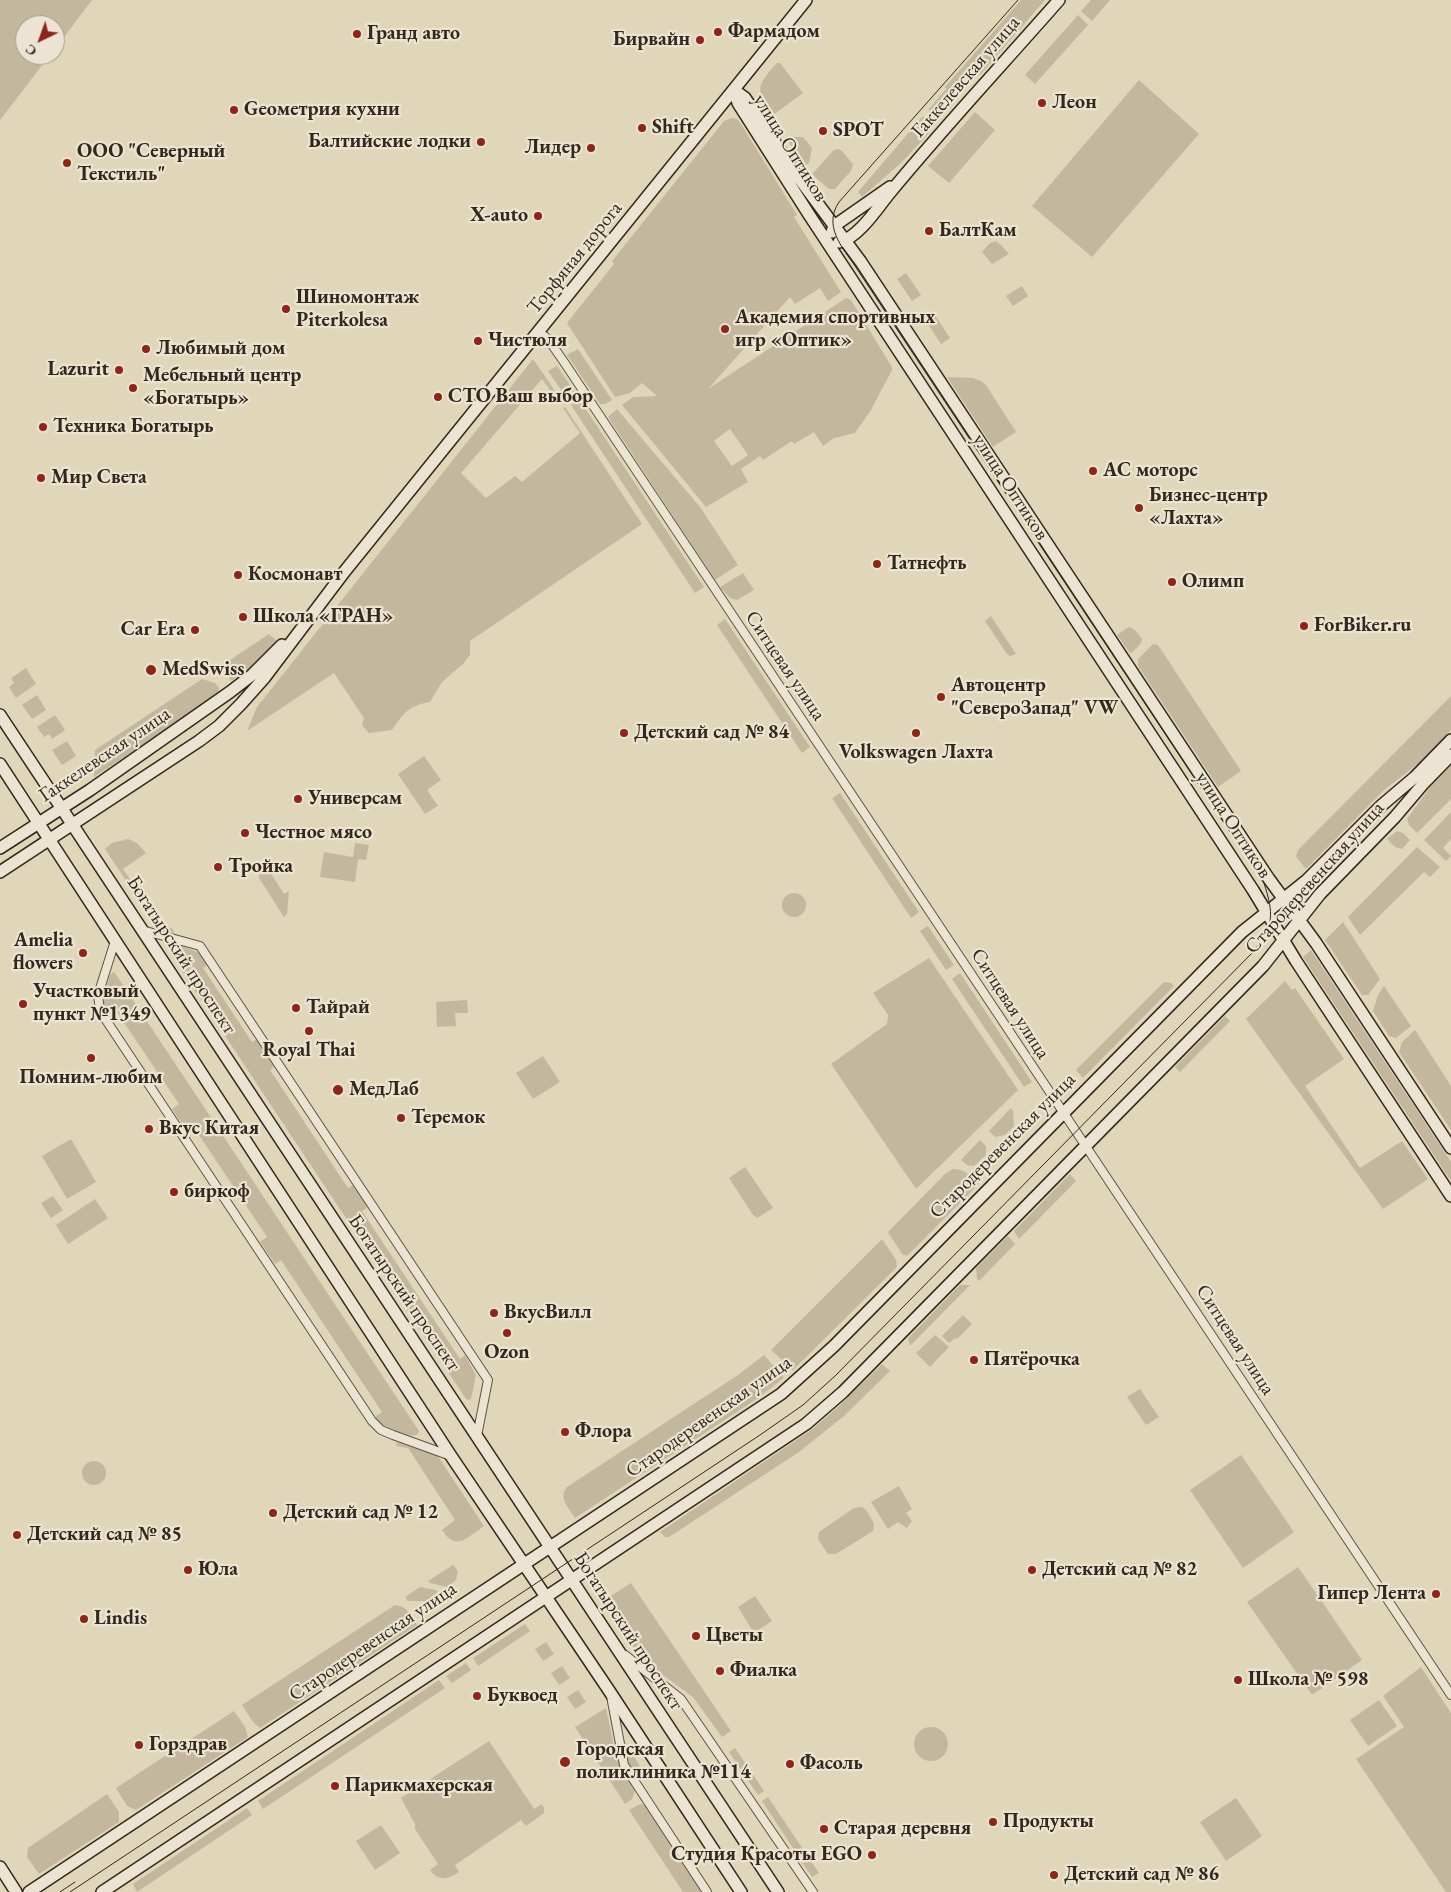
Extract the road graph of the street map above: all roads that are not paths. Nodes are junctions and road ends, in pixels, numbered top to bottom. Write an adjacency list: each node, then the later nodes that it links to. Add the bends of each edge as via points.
1 (806, 0): 3 (main road, Торфяная дорога)
2 (1059, 0): 4 (main road, Гаккелевская улица)
3 (734, 90): 5 (main road, улица Оптиков, via 745,98); 7 (main road, улица Оптиков, via 738,103); 8 (main road, Торфяная дорога)
4 (901, 179): 5 (main road, Гаккелевская улица); 6 (main road, Гаккелевская улица, via 860,229)
5 (834, 226): 6 (main road, улица Оптиков); 7 (main road)
6 (845, 241): 7 (main road); 22 (main road, улица Оптиков)
7 (828, 243): 23 (main road, улица Оптиков)
8 (540, 332): 9 (main road, Торфяная дорога); 28 (street, Ситцевая улица, via 560,356)
9 (297, 633): 10 (main road, Торфяная дорога); 13 (main road, Торфяная дорога, via 241,704)
10 (230, 692): 16 (main road, Гаккелевская улица)
11 (0, 715): 16 (main road, Богатырский проспект)
12 (1451, 740): 22 (main road, Стародеревенская улица, via 1308,880)
13 (200, 741): 18 (main road, Гаккелевская улица)
14 (1451, 755): 24 (main road, Стародеревенская улица, via 1320,894)
15 (0, 764): 17 (main road)
16 (61, 808): 17 (main road, Гаккелевская улица); 18 (main road, Богатырский проспект)
17 (38, 823): 19 (main road); 20 (main road, Гаккелевская улица)
18 (72, 825): 19 (main road, Гаккелевская улица); 25 (main road, Богатырский проспект)
19 (49, 840): 21 (main road, Гаккелевская улица); 26 (main road)
20 (0, 848)
21 (0, 872)
22 (1284, 899): 23 (main road, Стародеревенская улица); 24 (main road, улица Оптиков)
23 (1266, 912): 27 (main road, улица Оптиков); 28 (main road, Стародеревенская улица, via 1242,932)
24 (1299, 921): 27 (main road, Стародеревенская улица); 30 (main road, улица Оптиков)
25 (141, 929): 32 (main road, Богатырский проспект); 32 (street, via 200,946 488,1380)
26 (115, 941): 33 (main road); 33 (street, via 98,995 100,1011 372,1421 387,1433)
27 (1283, 941): 29 (main road, Стародеревенская улица, via 1263,966); 31 (main road, улица Оптиков)
28 (1063, 1113): 29 (street, Ситцевая улица); 34 (main road, Стародеревенская улица, via 834,1346 781,1394)
29 (1086, 1146): 36 (main road, Стародеревенская улица, via 843,1392 806,1424); 40 (street, Ситцевая улица)
30 (1451, 1148)
31 (1451, 1196)
32 (477, 1436): 34 (main road, Богатырский проспект)
33 (451, 1456): 35 (main road)
34 (550, 1547): 35 (main road, Стародеревенская улица); 36 (main road, Богатырский проспект)
35 (524, 1564): 37 (main road); 43 (main road, Стародеревенская улица)
36 (572, 1581): 37 (main road, Стародеревенская улица); 38 (main road, Богатырский проспект)
37 (546, 1598): 39 (main road); 44 (main road, Стародеревенская улица)
38 (618, 1650): 47 (main road, Богатырский проспект); 48 (street, via 681,1699)
39 (610, 1692): 45 (street, via 624,1765); 46 (main road)
40 (1451, 1695)
41 (0, 1867): 42 (main road)
42 (16, 1892)
43 (29, 1892)
44 (102, 1892)
45 (707, 1892)
46 (742, 1892)
47 (778, 1892)
48 (813, 1892)

